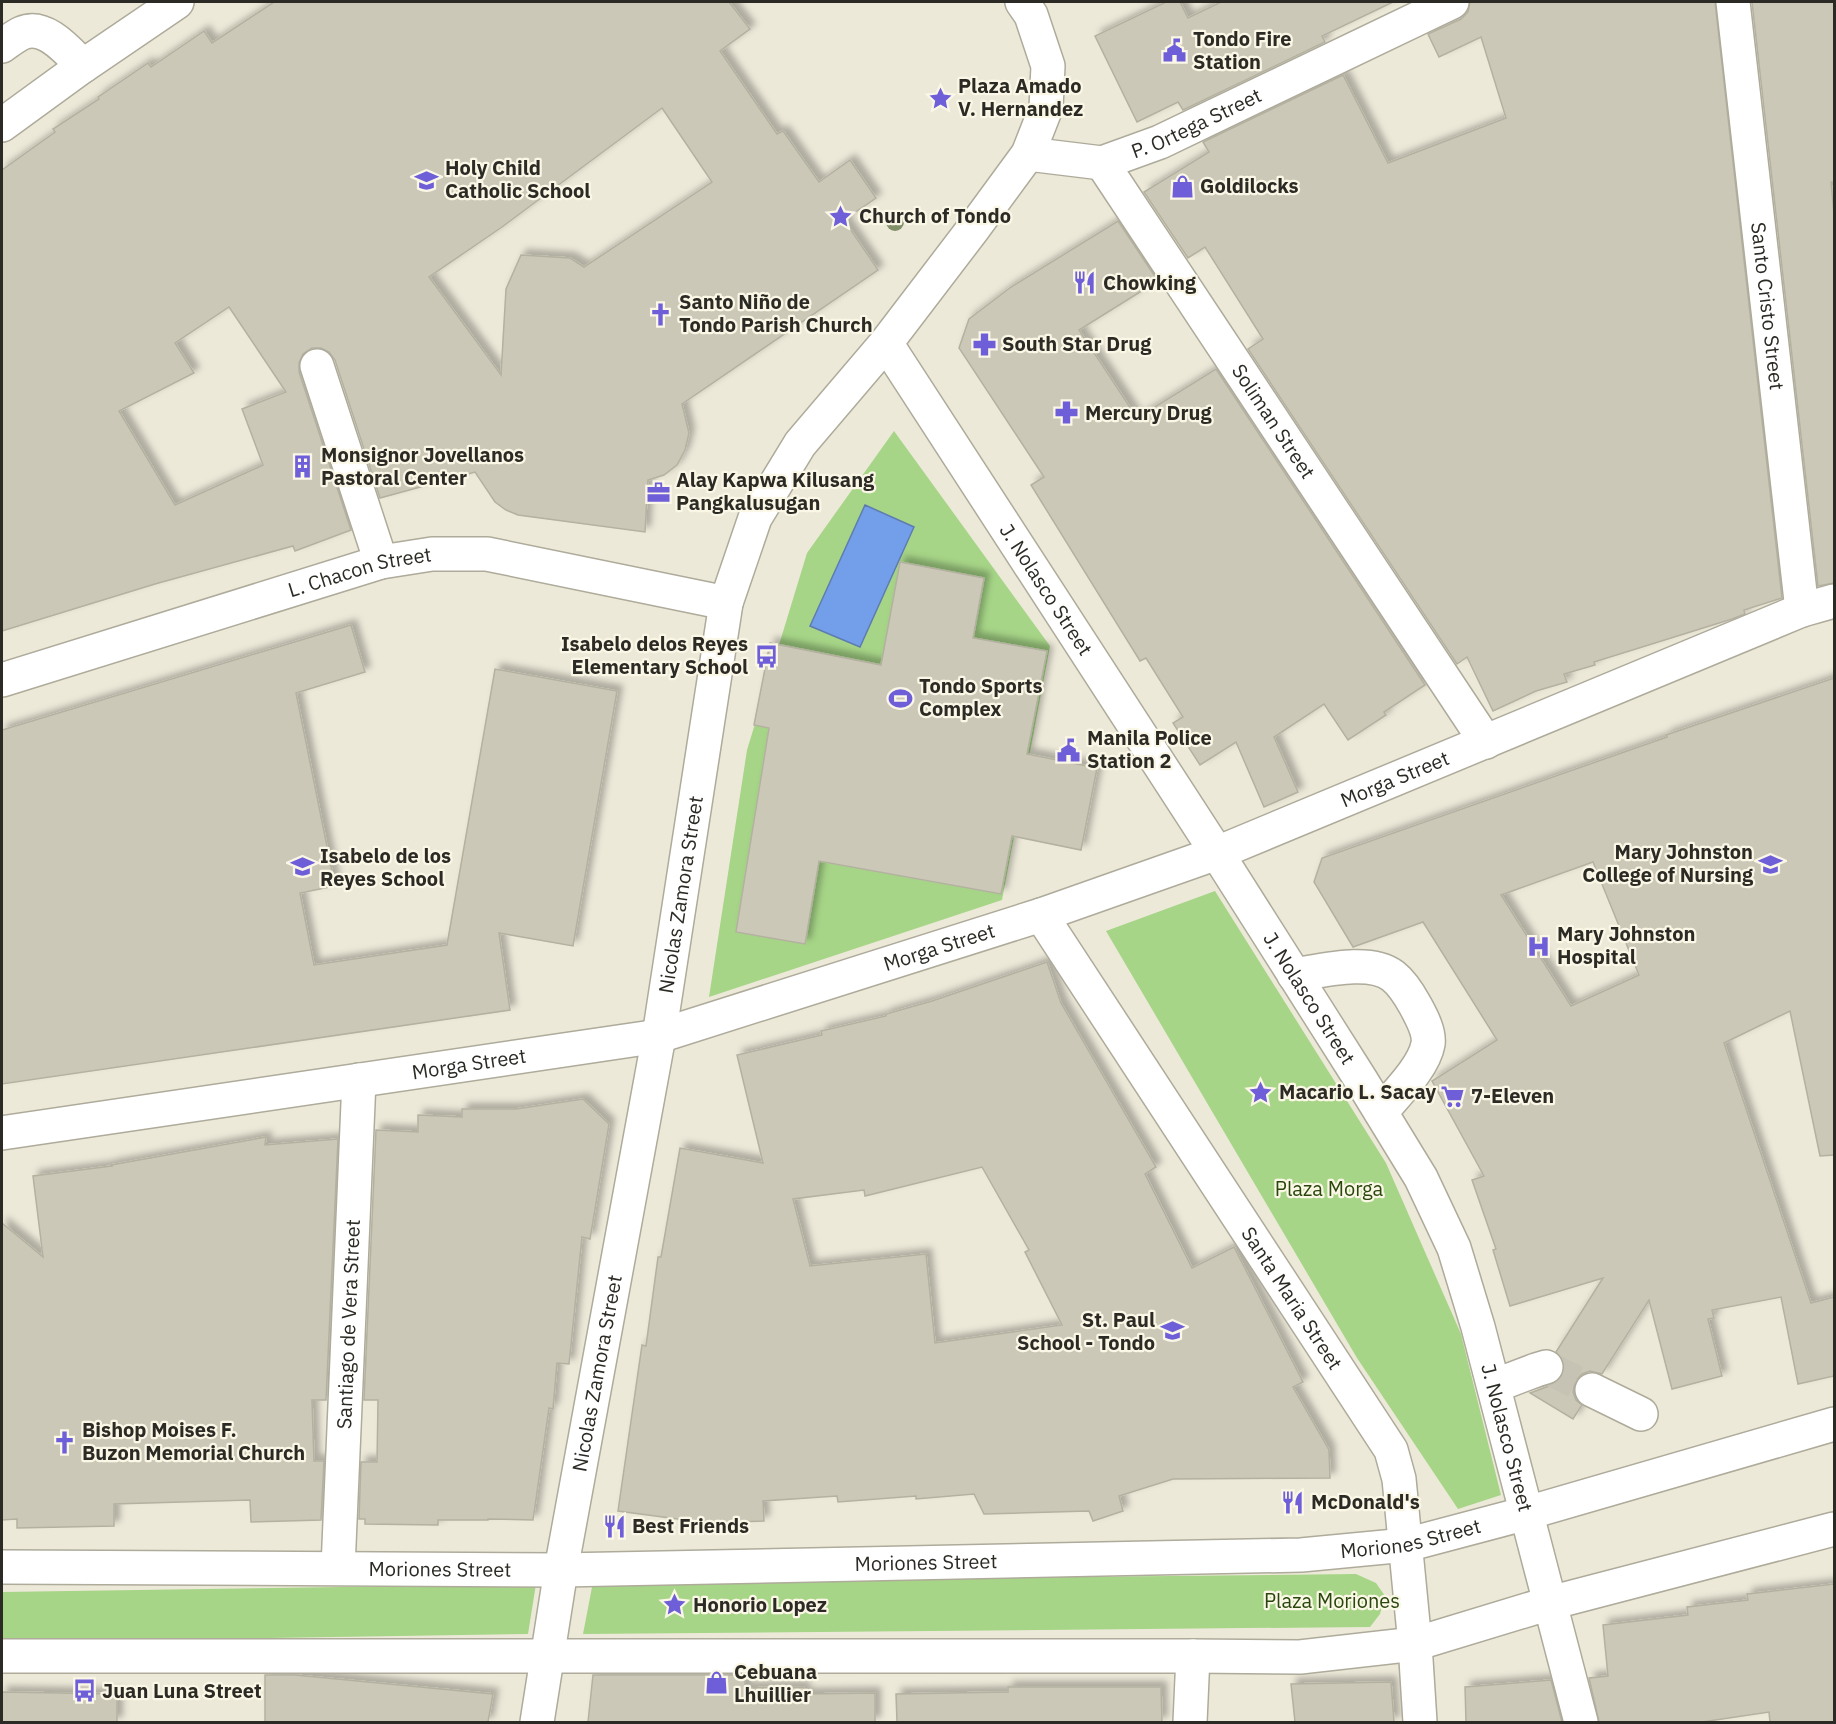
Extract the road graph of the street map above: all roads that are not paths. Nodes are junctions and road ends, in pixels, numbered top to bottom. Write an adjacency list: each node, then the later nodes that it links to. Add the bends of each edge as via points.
1 (177, 2): 6 (street)
2 (1022, 2): 8 (street, Nicolas Zamora Street, via 1031,15 1048,66 1047,108)
3 (1452, 2): 9 (street, P. Ortega Street, via 1160,142)
4 (1733, 2): 15 (street, Santo Cristo Street)
5 (2, 46): 6 (street, via 22,33 45,33)
6 (83, 66): 7 (street)
7 (2, 125)
8 (1028, 154): 9 (street); 10 (street, Nicolas Zamora Street)
9 (1102, 163): 17 (street, Soliman Street)
10 (886, 343): 14 (street, Nicolas Zamora Street, via 800,444 755,518); 18 (street, J. Nolasco Street)
11 (317, 366): 12 (street)
12 (381, 562): 14 (street, L. Chacon Street, via 432,554 488,554); 16 (street, L. Chacon Street)
13 (1834, 601): 15 (street, Morga Street)
14 (726, 603): 21 (street, Nicolas Zamora Street)
15 (1802, 610): 17 (street, Morga Street)
16 (2, 680)
17 (1486, 742): 18 (street, Morga Street)
18 (1217, 854): 19 (street, Morga Street); 20 (street, J. Nolasco Street)
19 (1041, 915): 21 (street, Morga Street); 32 (street, Santa Maria Street, via 1391,1450 1399,1479)
20 (1294, 975): 23 (street, J. Nolasco Street); 23 (street, via 1350,967 1373,968 1393,975 1410,995 1428,1043 1421,1063)
21 (659, 1036): 22 (street, Morga Street); 35 (street, Nicolas Zamora Street)
22 (359, 1080): 24 (street, Morga Street); 34 (street, Santiago de Vera Street)
23 (1381, 1112): 26 (street, J. Nolasco Street, via 1421,1178 1454,1248)
24 (2, 1133)
25 (1546, 1368): 26 (street)
26 (1494, 1386): 30 (street, J. Nolasco Street)
27 (1592, 1390): 28 (street)
28 (1641, 1414)
29 (1834, 1424): 30 (street, Moriones Street)
30 (1527, 1513): 32 (street, Moriones Street); 36 (street, J. Nolasco Street)
31 (1834, 1528): 36 (street)
32 (1406, 1545): 35 (street, Moriones Street, via 1301,1555); 37 (street, Santa Maria Street)
33 (2, 1567): 34 (street, Moriones Street)
34 (338, 1568): 35 (street, Moriones Street)
35 (561, 1570): 39 (street, Nicolas Zamora Street)
36 (1550, 1603): 37 (street); 44 (street, J. Nolasco Street)
37 (1415, 1644): 40 (street, via 1300,1657); 43 (street, Santa Maria Street)
38 (2, 1656): 39 (street)
39 (549, 1656): 40 (street); 41 (street, Nicolas Zamora Street)
40 (1193, 1656): 42 (street)
41 (537, 1722)
42 (1190, 1722)
43 (1420, 1722)
44 (1581, 1722)

